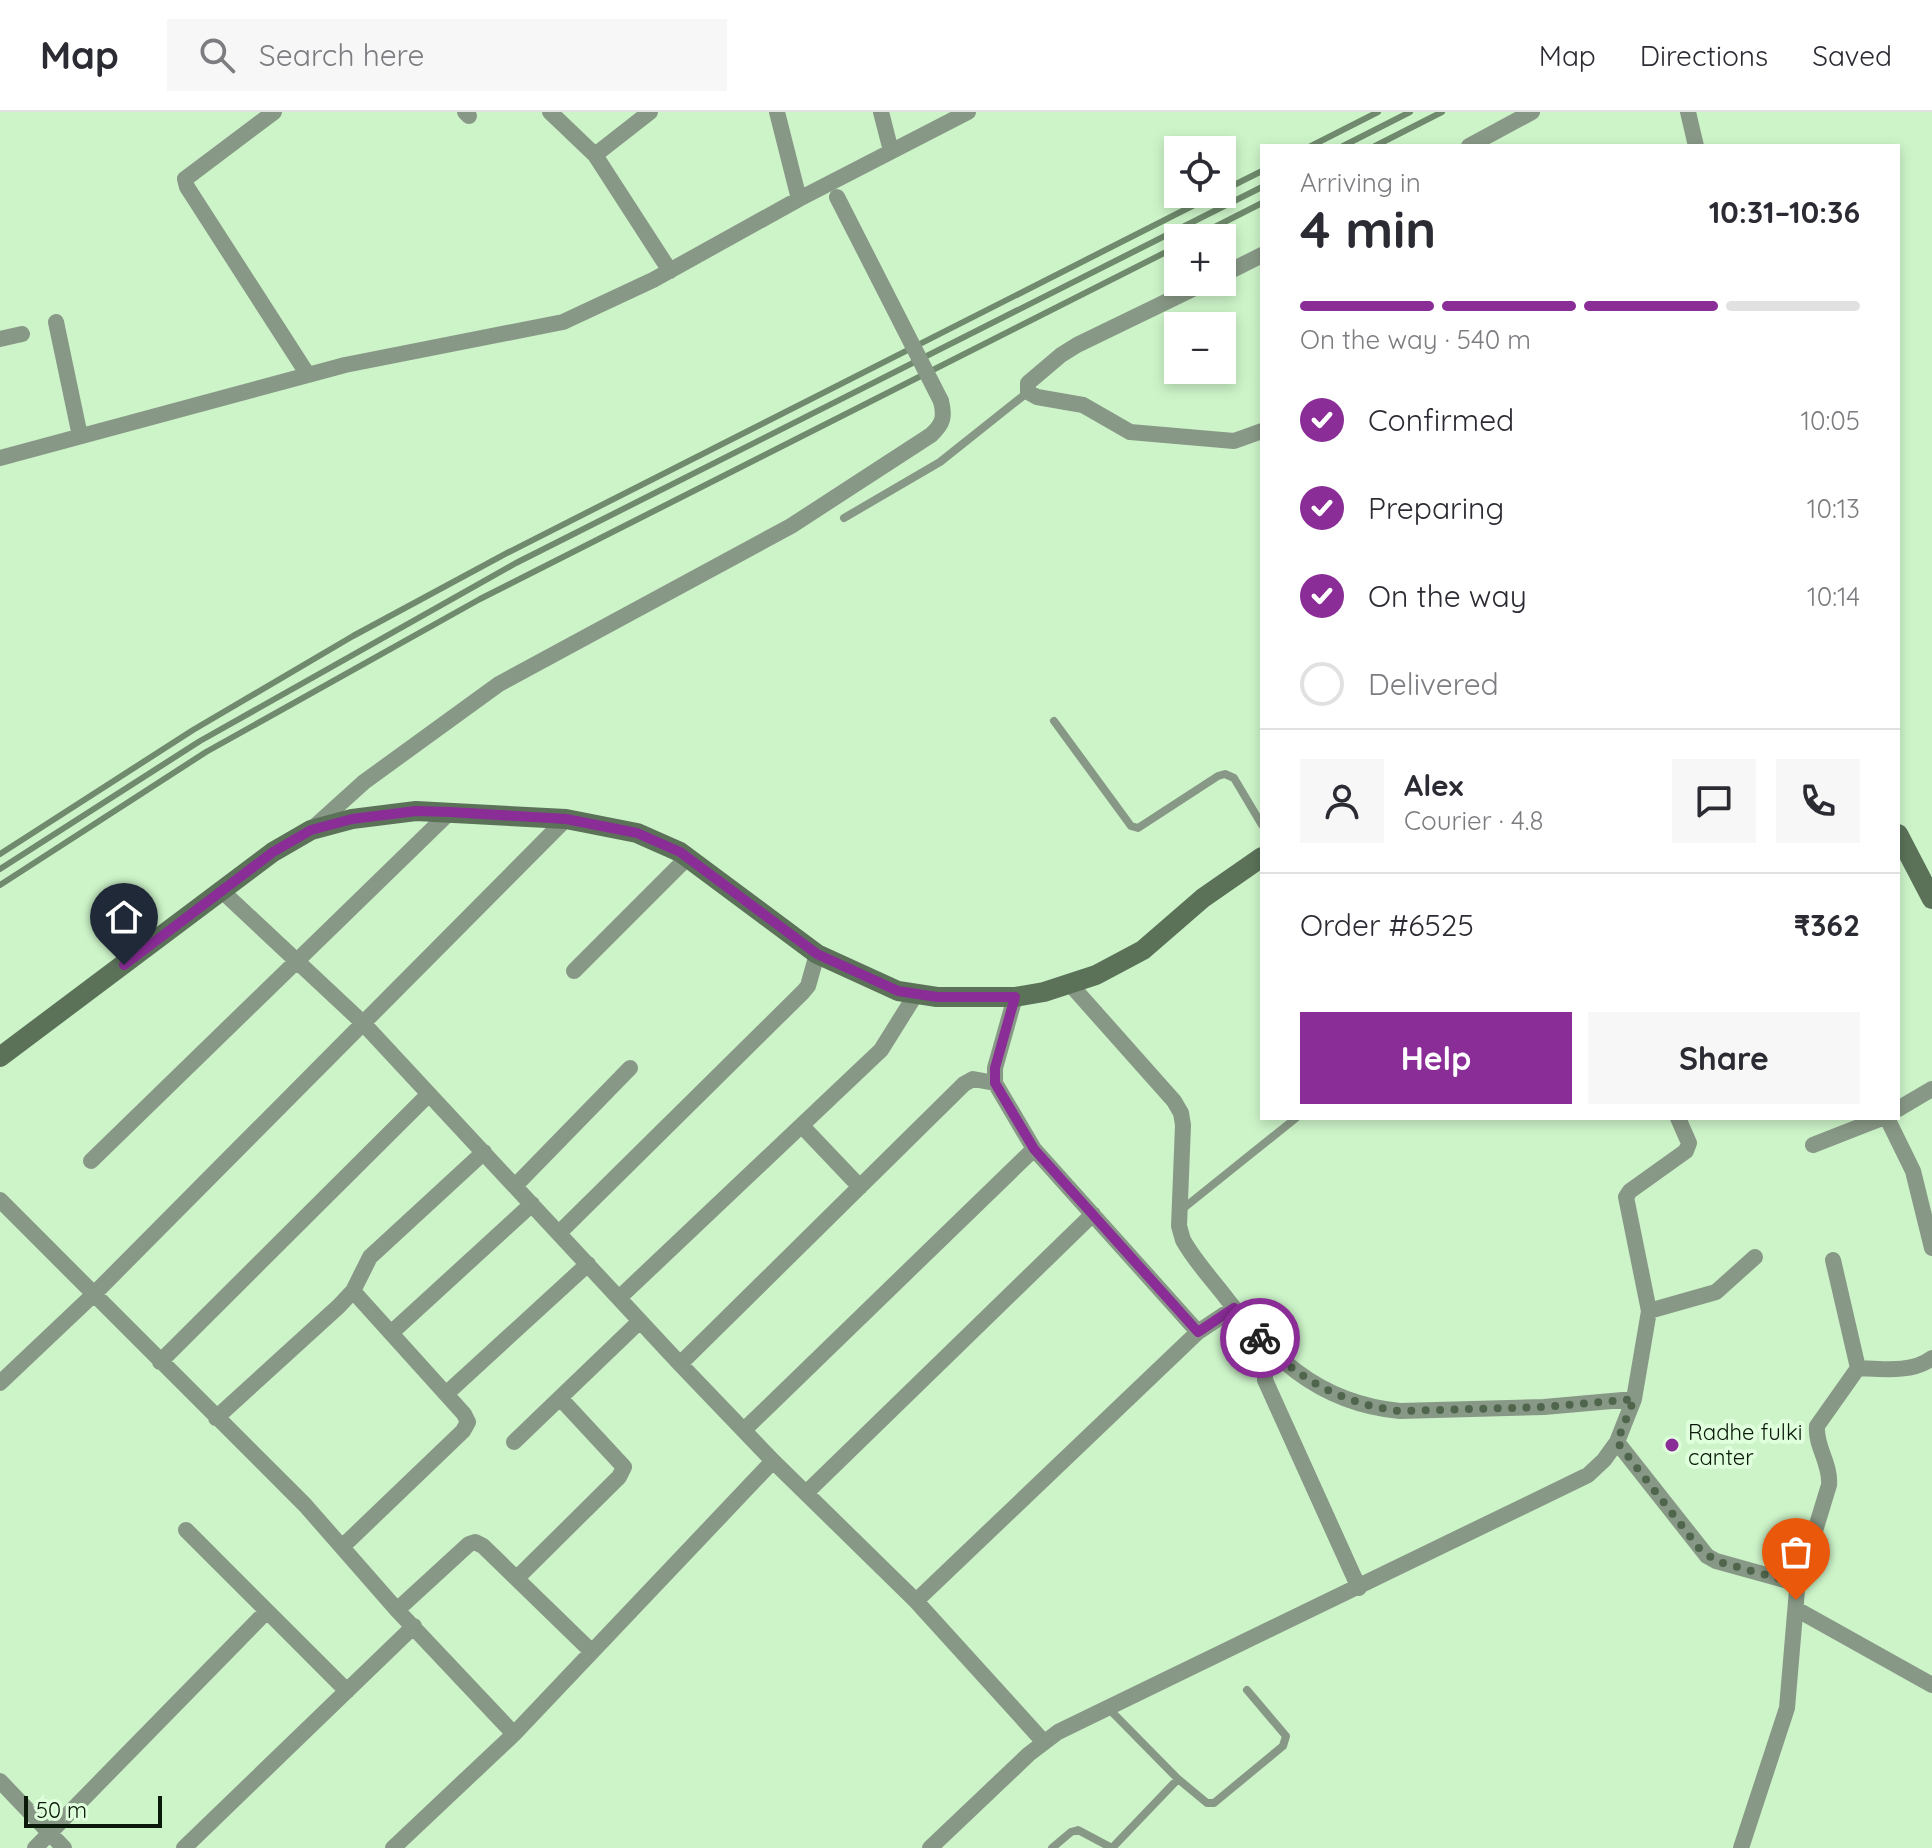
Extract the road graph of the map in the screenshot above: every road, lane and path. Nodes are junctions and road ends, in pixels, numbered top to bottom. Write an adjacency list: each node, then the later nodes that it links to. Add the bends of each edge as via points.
1 (274, 112): 22 (street, via 185,179)
2 (550, 112): 12 (street)
3 (650, 112): 12 (street)
4 (777, 112): 14 (street)
5 (881, 112): 11 (street)
6 (968, 112): 11 (street)
7 (1532, 112): 9 (street)
8 (1688, 112): 10 (street)
9 (1473, 144)
10 (1696, 144)
11 (891, 151): 13 (street)
12 (595, 155): 17 (street)
13 (833, 190): 14 (street); 32 (street, bridge, via 941,401 942,425 791,526 499,684 364,782)
14 (799, 199): 17 (street)
15 (1260, 256): 16 (street)
16 (1236, 268)
17 (670, 271): 22 (street, via 563,322)
18 (1179, 296): 23 (street, via 1061,355 1028,383)
19 (56, 322): 25 (street)
20 (22, 334): 21 (street)
21 (0, 339)
22 (308, 375): 25 (street)
23 (1028, 392): 24 (street, via 1083,405 1130,432 1234,441); 27 (lane, via 940,462)
24 (1260, 432)
25 (80, 436): 26 (street)
26 (0, 458)
27 (844, 518)
28 (1054, 721): 31 (lane, via 1131,826 1138,828 1225,774 1234,778)
29 (450, 812): 30 (main road); 32 (main road, via 352,819); 39 (street)
30 (566, 819): 34 (main road, via 637,833); 44 (street)
31 (1260, 822)
32 (311, 830): 36 (main road)
33 (1900, 838): 37 (main road)
34 (687, 858): 38 (main road); 40 (street)
35 (1260, 858): 41 (main road, via 1143,950)
36 (223, 892): 39 (street); 45 (main road)
37 (1932, 899)
38 (817, 954): 42 (main road); 66 (street, via 803,992)
39 (296, 961): 44 (street); 59 (street)
40 (574, 971)
41 (1070, 984): 43 (main road); 64 (street, via 1181,1113)
42 (916, 994): 43 (main road); 55 (street, via 881,1050)
43 (1015, 997): 47 (street)
44 (362, 1022): 49 (street); 72 (street)
45 (0, 1057)
46 (630, 1068): 60 (street)
47 (995, 1083): 57 (street); 61 (street, via 973,1079 964,1084)
48 (1932, 1089): 50 (street)
49 (429, 1094): 58 (street); 81 (street)
50 (1900, 1108)
51 (1294, 1120): 64 (lane)
52 (1679, 1120): 75 (street, via 1689,1143 1686,1151 1626,1197)
53 (1879, 1120): 56 (street)
54 (1885, 1120): 67 (street, via 1913,1171)
55 (802, 1126): 61 (street); 73 (street)
56 (1813, 1145)
57 (1034, 1149): 65 (street); 89 (street)
58 (484, 1152): 60 (street); 71 (street, via 370,1257)
59 (91, 1161)
60 (515, 1186): 63 (street)
61 (860, 1187): 82 (street)
62 (0, 1200): 72 (street)
63 (532, 1204): 66 (street); 78 (street)
64 (1180, 1211): 74 (street, via 1183,1240)
65 (1093, 1214): 77 (street); 93 (street)
66 (559, 1233): 70 (street)
67 (1932, 1248)
68 (1755, 1257): 75 (street, via 1716,1292)
69 (1833, 1260): 83 (street)
70 (588, 1264): 73 (street); 85 (street)
71 (353, 1291): 78 (street); 88 (street)
72 (94, 1294): 81 (street); 84 (street)
73 (619, 1298): 76 (street)
74 (1234, 1308): 77 (street); 79 (street)
75 (1649, 1311): 87 (street)
76 (640, 1321): 82 (street); 86 (street)
77 (1198, 1332): 99 (street)
78 (391, 1333): 85 (street)
79 (1275, 1356): 87 (street, via 1304,1378 1377,1409 1544,1407); 98 (street, via 1265,1367 1265,1380)
80 (1932, 1358): 83 (street, via 1911,1368)
81 (160, 1362): 88 (street)
82 (680, 1364): 89 (street)
83 (1858, 1368): 97 (street, via 1817,1426 1829,1485)
84 (0, 1383)
85 (446, 1394): 95 (street, via 468,1422 463,1431)
86 (560, 1398): 90 (street); 96 (street, via 624,1467)
87 (1634, 1399): 91 (street)
88 (216, 1418): 95 (street)
89 (744, 1430): 92 (street)
90 (514, 1442)
91 (1617, 1442): 97 (street, via 1707,1556); 98 (street, via 1588,1475)
92 (773, 1461): 93 (street); 104 (street)
93 (806, 1493): 99 (street)
94 (186, 1530): 102 (street)
95 (342, 1547): 101 (street)
96 (517, 1578): 101 (street, via 475,1542); 104 (street)
97 (1799, 1584): 100 (street)
98 (1359, 1588): 108 (street)
99 (916, 1601): 110 (street)
100 (1796, 1609): 105 (street); 121 (street, via 1787,1708)
101 (397, 1610): 103 (street)
102 (267, 1611): 107 (street); 113 (street)
103 (414, 1626): 107 (street); 109 (street)
104 (592, 1652): 109 (street)
105 (1932, 1685)
106 (1247, 1690): 111 (lane, via 1286,1736 1283,1746 1214,1803 1202,1801)
107 (347, 1691): 116 (street)
108 (1108, 1708): 110 (street); 111 (lane)
109 (514, 1734): 117 (street)
110 (1043, 1741): 118 (street)
111 (1178, 1779): 120 (lane)
112 (0, 1781): 113 (street)
113 (49, 1833): 114 (street); 115 (street)
114 (35, 1848)
115 (64, 1848)
116 (184, 1848)
117 (393, 1848)
118 (930, 1848)
119 (1052, 1848): 120 (lane, via 1078,1830)
120 (1112, 1848)
121 (1741, 1848)

